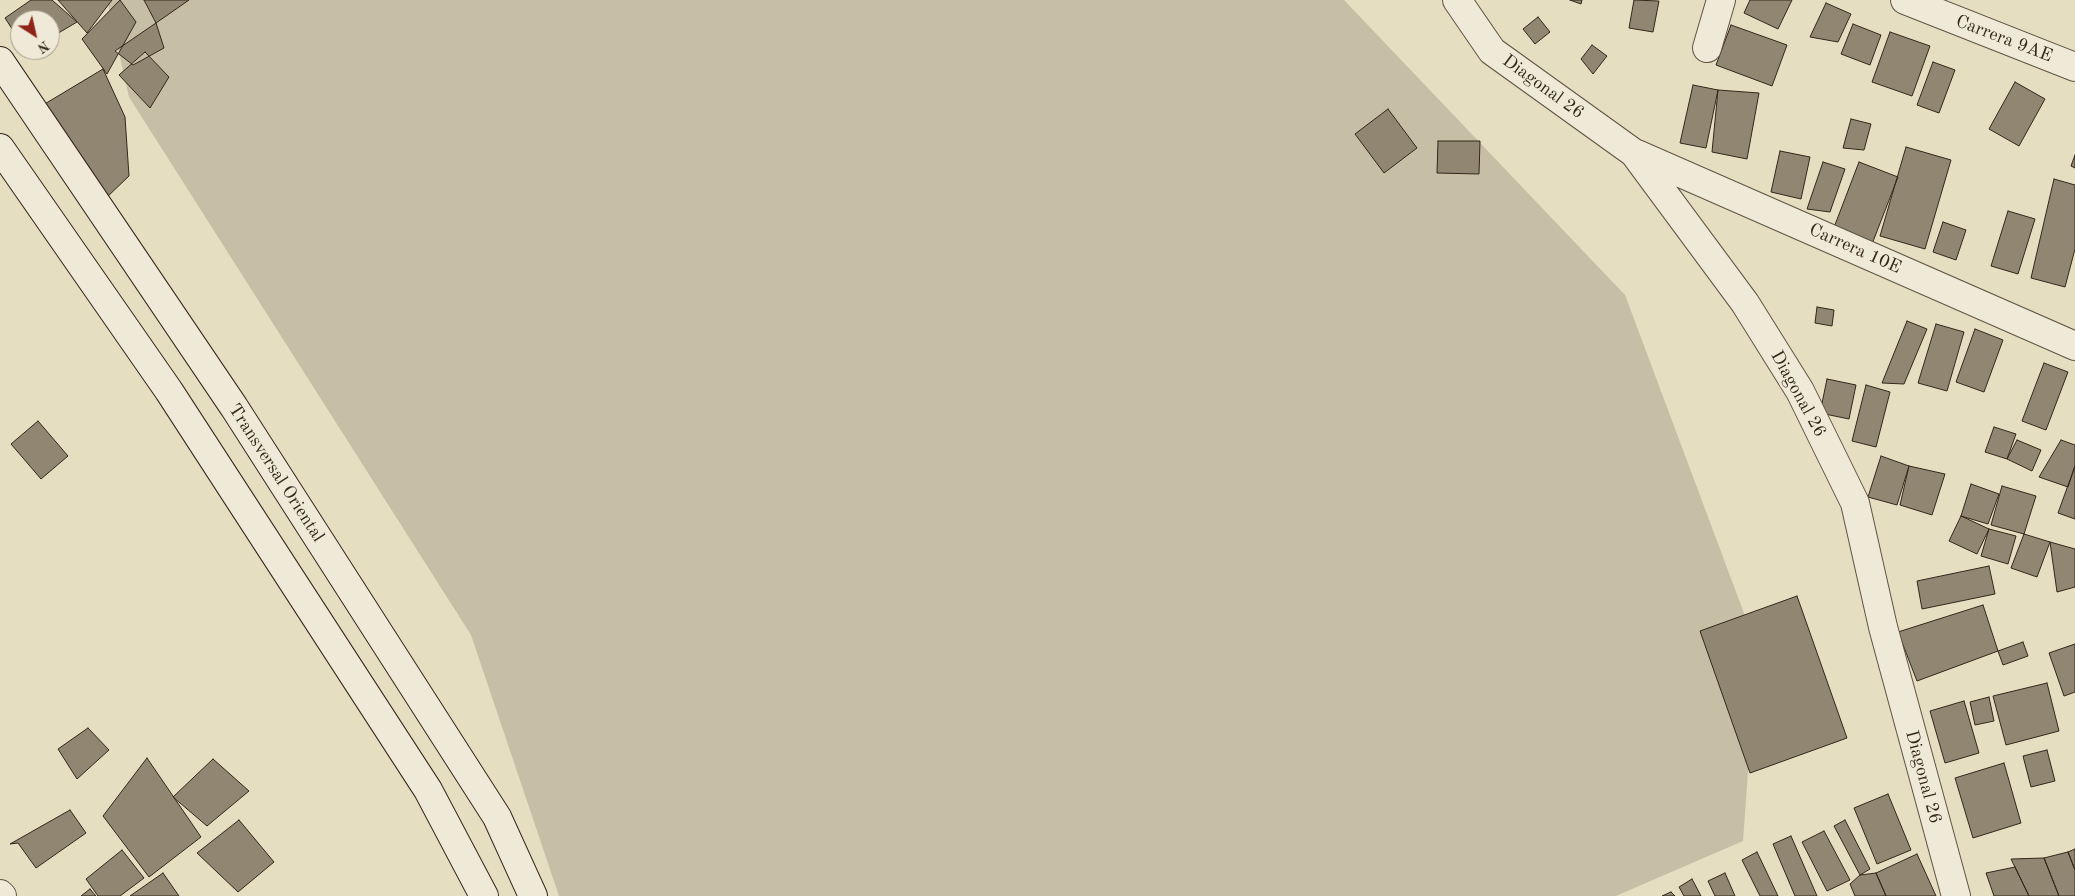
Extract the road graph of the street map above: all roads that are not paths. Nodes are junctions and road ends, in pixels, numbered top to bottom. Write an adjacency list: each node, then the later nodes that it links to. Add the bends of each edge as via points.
1 (1457, 0): 8 (main road, Diagonal 26, via 1492,50)
2 (1721, 0): 4 (main road)
3 (1905, 0): 6 (main road, Carrera 9AE)
4 (1706, 48)
5 (0, 61): 11 (main road, Transversal Oriental, via 234,407 497,817)
6 (2075, 67)
7 (0, 148): 10 (main road, via 169,391 322,626 428,790)
8 (1634, 153): 9 (main road, Carrera 10E); 12 (main road, Diagonal 26, via 1745,304 1800,391 1855,503 1883,627)
9 (2075, 346)
10 (484, 896)
11 (533, 896)
12 (1956, 896)

